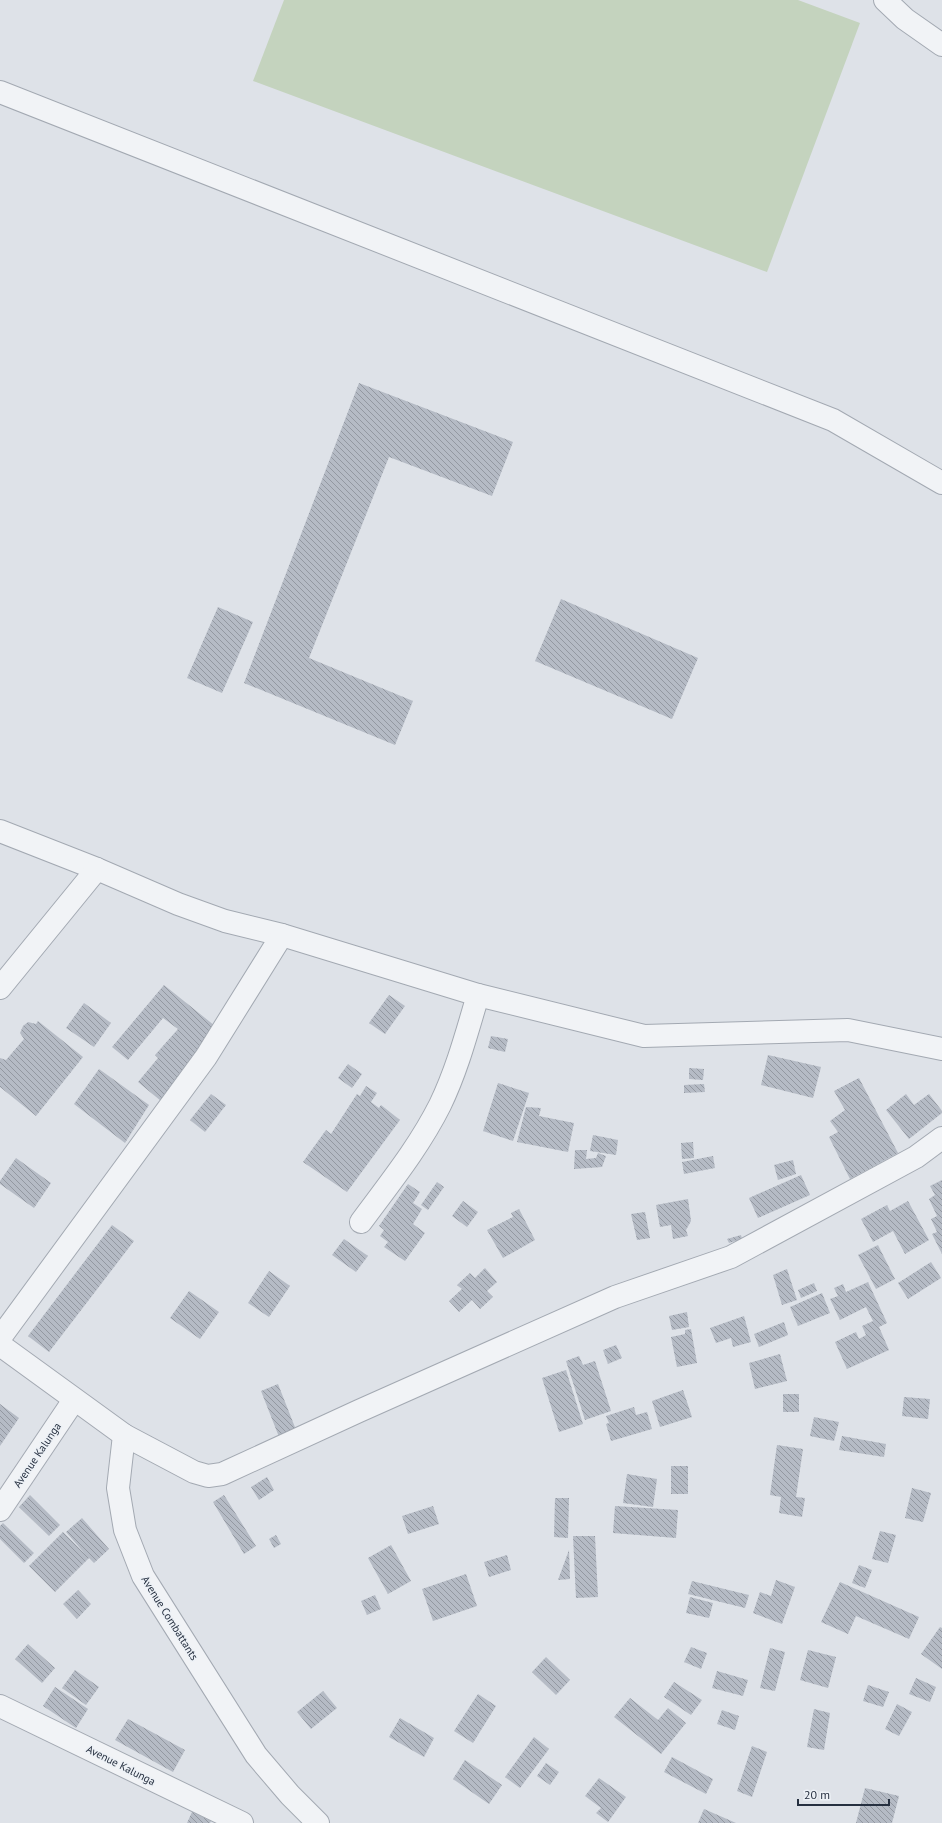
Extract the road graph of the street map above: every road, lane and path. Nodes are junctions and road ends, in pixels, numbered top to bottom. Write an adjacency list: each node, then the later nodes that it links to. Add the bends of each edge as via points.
1 (885, 0): 2 (street, via 904,19)
2 (942, 45)
3 (0, 92): 4 (street, via 833,420)
4 (942, 483)
5 (0, 831): 6 (street)
6 (97, 869): 7 (street, via 219,919); 8 (street)
7 (282, 934): 9 (street); 13 (street, via 206,1057)
8 (0, 988)
9 (478, 995): 10 (street, via 644,1036 848,1030); 12 (street, via 457,1062 440,1105 412,1153)
10 (942, 1050)
11 (942, 1138): 16 (street, via 916,1157 731,1257 615,1297 359,1410 222,1474 208,1476 194,1472)
12 (362, 1222)
13 (0, 1338)
14 (0, 1345): 15 (street)
15 (74, 1400): 16 (street); 17 (street, Avenue Kalunga)
16 (124, 1435): 20 (street, Avenue Combattants, via 118,1488 125,1530 143,1576 256,1755)
17 (0, 1510)
18 (0, 1706): 19 (street, Avenue Kalunga)
19 (242, 1823)
20 (318, 1823)

